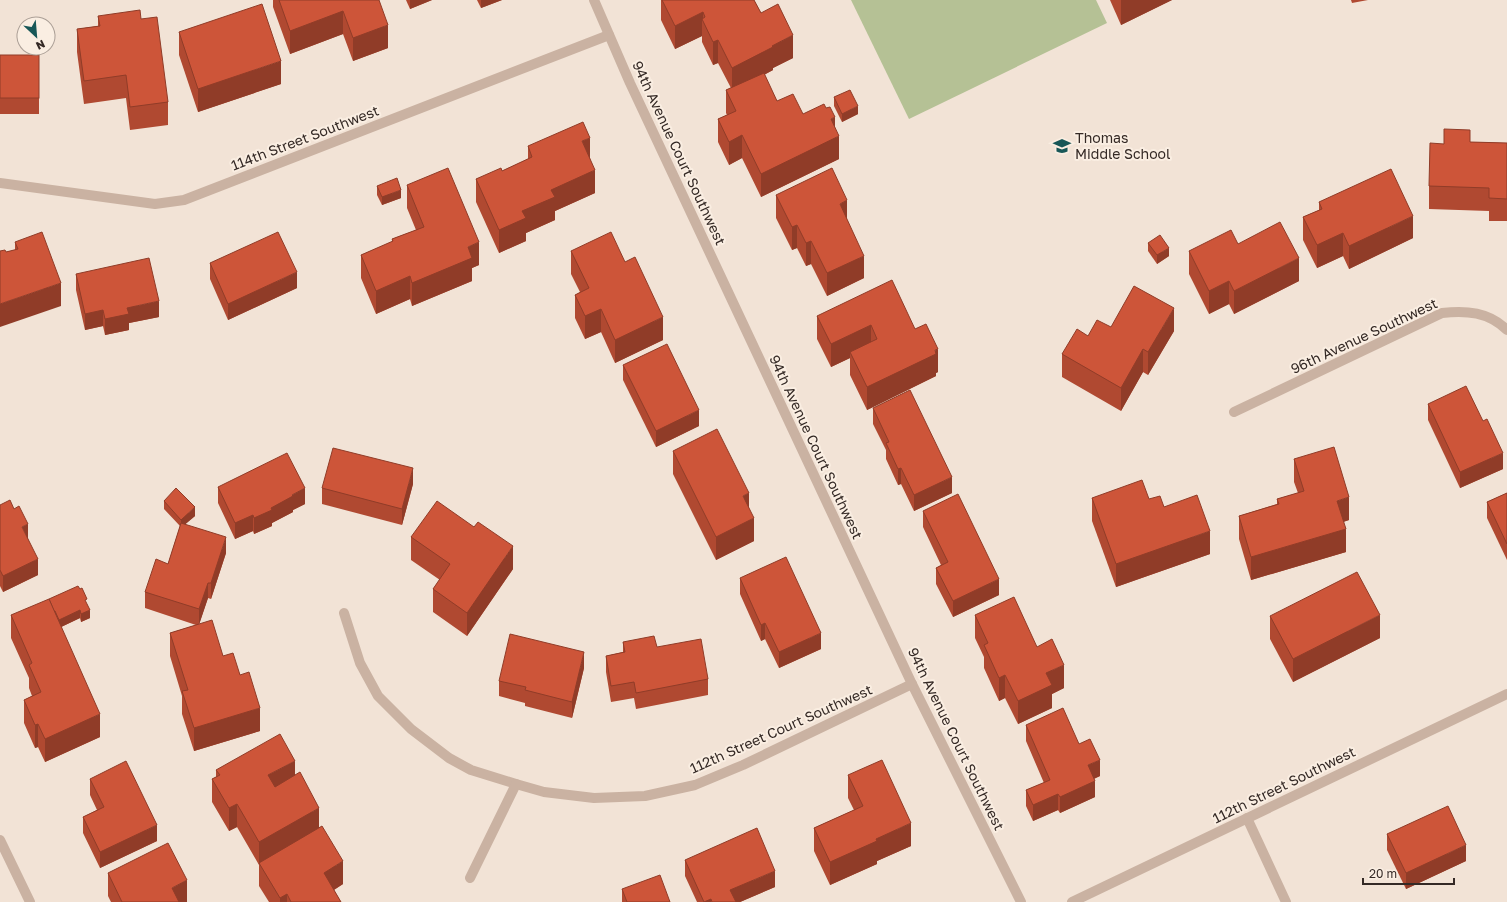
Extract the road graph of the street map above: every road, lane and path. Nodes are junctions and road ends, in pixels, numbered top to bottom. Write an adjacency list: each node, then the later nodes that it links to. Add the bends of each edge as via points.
1 (594, 0): 2 (street, 94th Avenue Court Southwest)
2 (609, 35): 3 (street, 114th Street Southwest, via 184,200 156,204); 7 (street, 94th Avenue Court Southwest)
3 (0, 182)
4 (1507, 330): 5 (street, 96th Avenue Southwest, via 1479,314 1460,311 1442,313)
5 (1234, 412)
6 (344, 613): 9 (street, 112th Street Court Southwest, via 360,663 378,696 411,729 449,758 471,770)
7 (912, 684): 9 (street, 112th Street Court Southwest, via 696,785 645,796 594,798 544,792); 14 (street, 94th Avenue Court Southwest)
8 (1507, 694): 10 (street, 112th Street Southwest)
9 (516, 784): 12 (street)
10 (1247, 818): 15 (street, 112th Street Southwest); 16 (street)
11 (0, 840): 13 (street)
12 (470, 878)
13 (30, 902)
14 (1021, 902)
15 (1072, 902)
16 (1286, 902)

